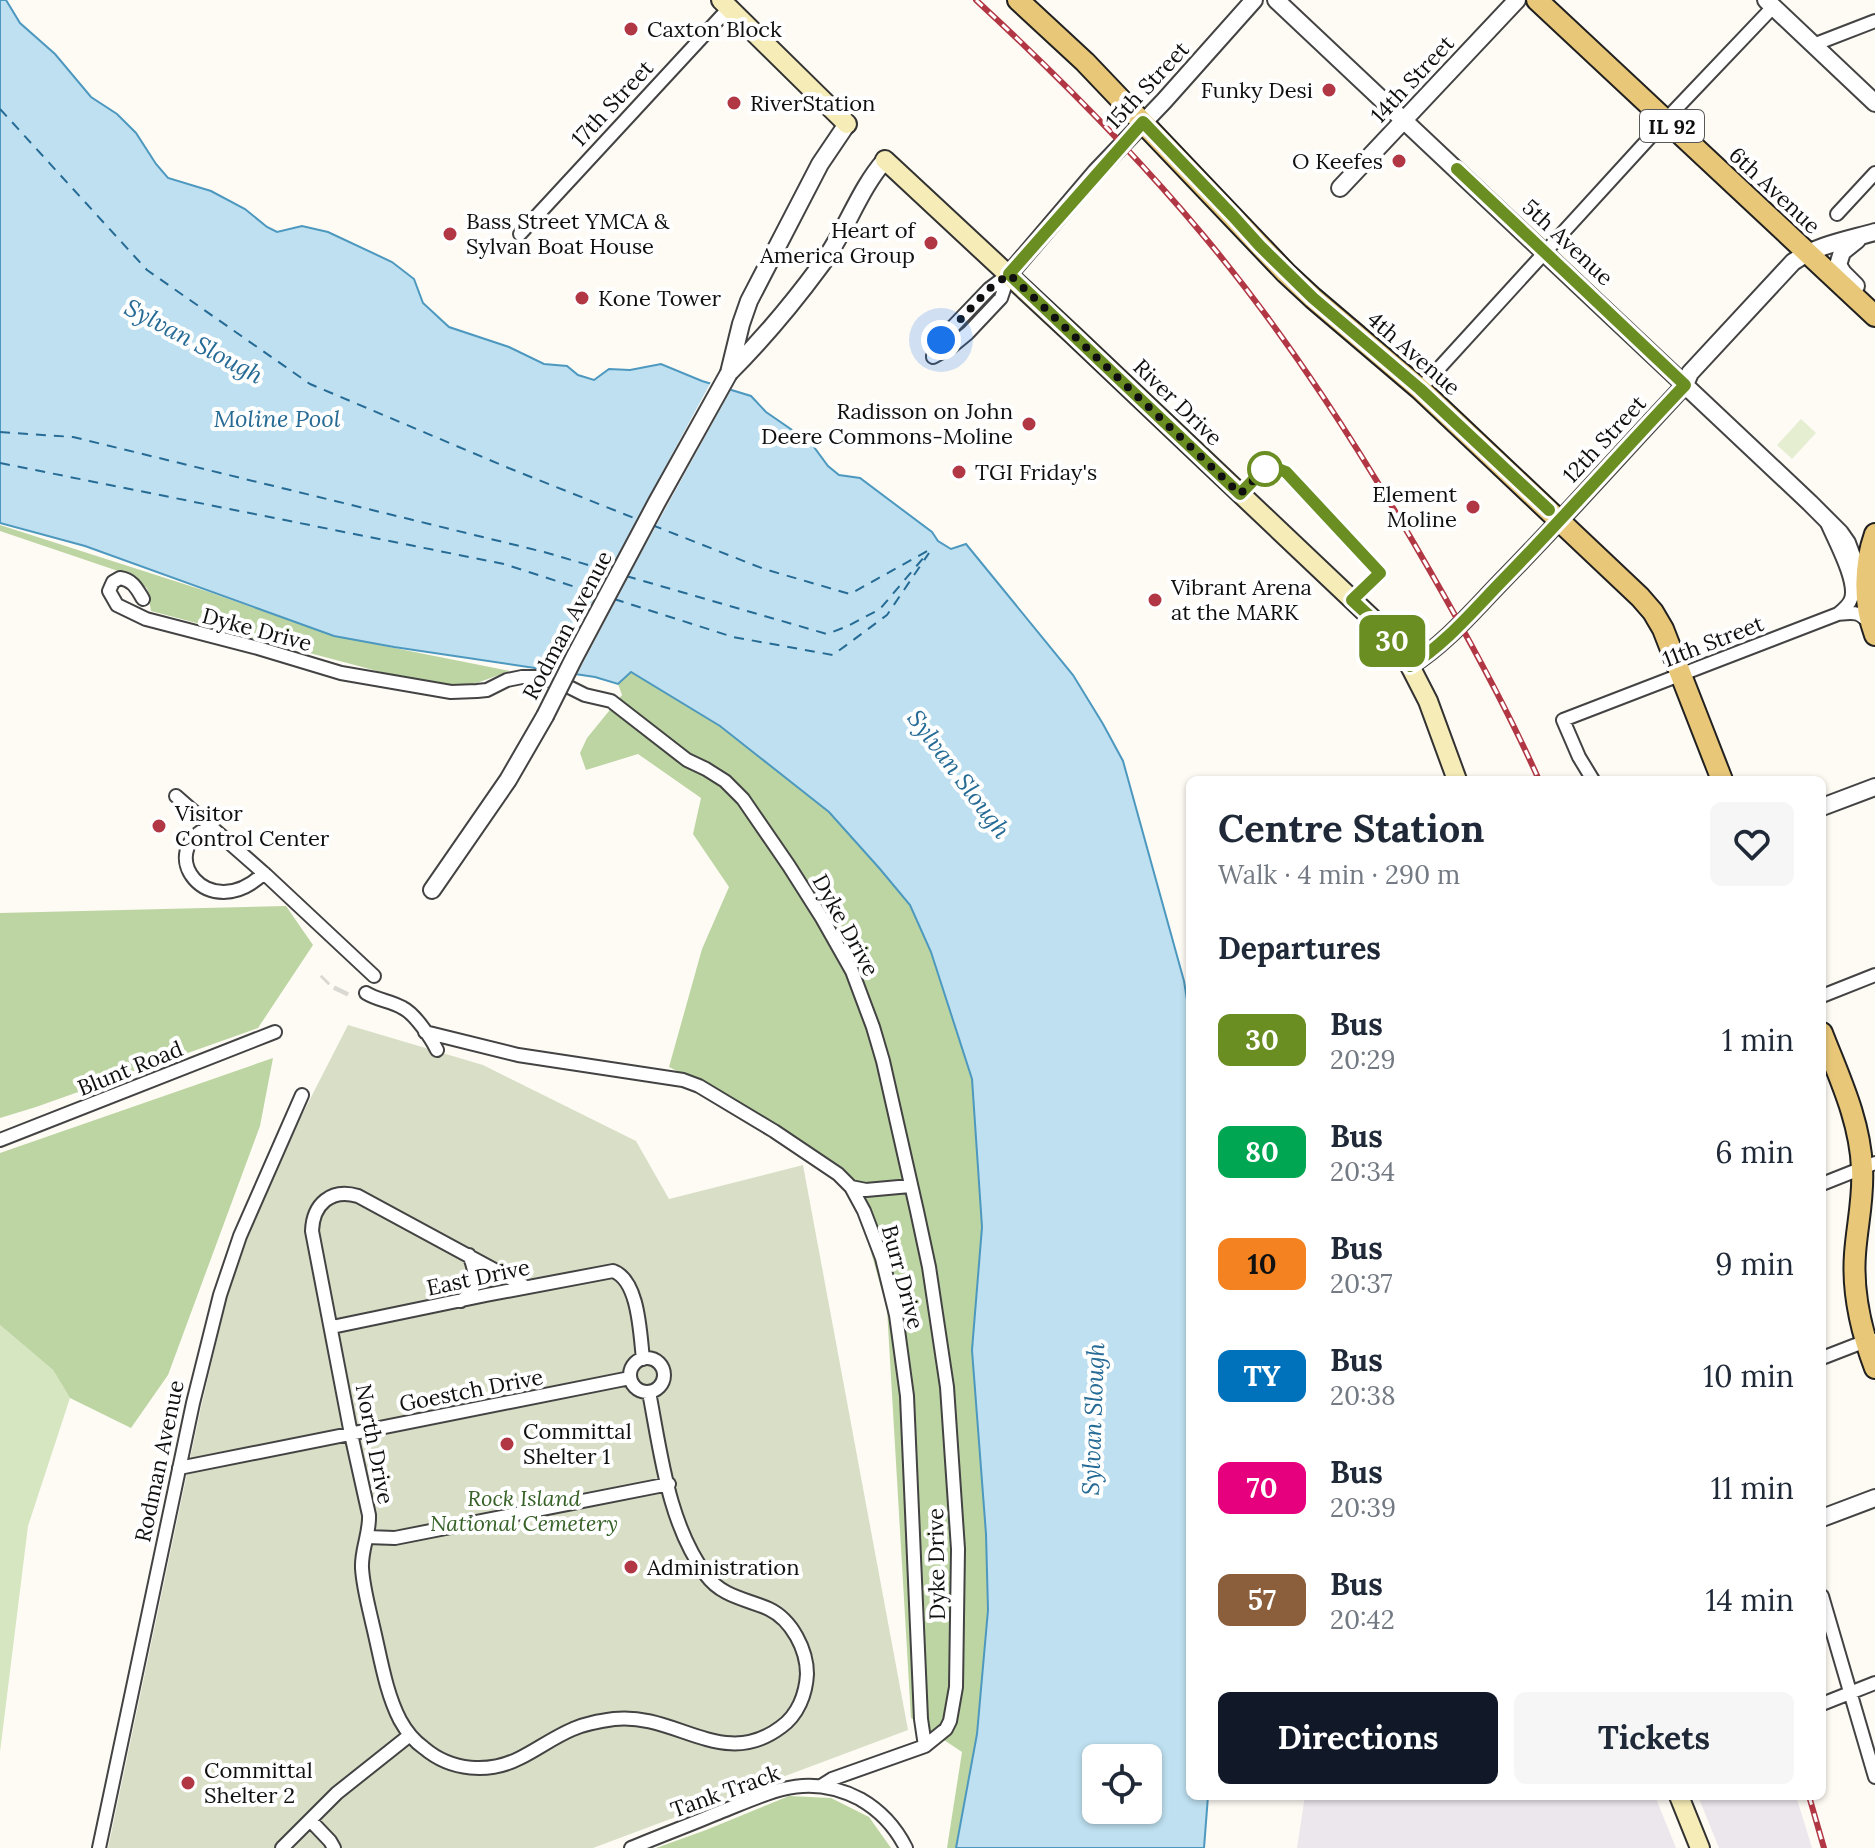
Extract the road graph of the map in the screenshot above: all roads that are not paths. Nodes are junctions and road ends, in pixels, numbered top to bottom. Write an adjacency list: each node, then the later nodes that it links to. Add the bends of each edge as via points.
1 (1018, 0): 13 (main road, 4th Avenue)
2 (1254, 0): 13 (street, 15th Street)
3 (1276, 0): 11 (street, 5th Avenue)
4 (1517, 0): 11 (street, 14th Street)
5 (1537, 0): 12 (main road, 6th Avenue / IL 92)
6 (729, 3): 14 (main road); 19 (street, 17th Street)
7 (1770, 4): 9 (street); 12 (street)
8 (1875, 21): 9 (street)
9 (1813, 45): 10 (street)
10 (1875, 103)
11 (1404, 119): 17 (street, 14th Street); 22 (street, 5th Avenue)
12 (1666, 121): 21 (main road, 6th Avenue / IL 92); 22 (street)
13 (1143, 122): 23 (street, 15th Street); 28 (main road, 4th Avenue, via 1286,273)
14 (847, 124): 26 (street, via 820,164 745,309)
15 (885, 160): 23 (main road, River Drive); 26 (street, via 820,267)
16 (1875, 173): 18 (street)
17 (1340, 188)
18 (1837, 214)
19 (520, 234)
20 (1870, 234): 21 (street, 12th Street); 24 (street, via 1842,252 1838,265)
21 (1807, 252): 25 (main road, 6th Avenue / IL 92); 27 (street, 12th Street, via 1690,373)
22 (1545, 253): 27 (street, 5th Avenue); 28 (street)
23 (1009, 274): 23 (street, 15th Street, via 942,338 933,357 968,333 1001,298); 36 (main road, River Drive, via 1373,618)
24 (1875, 308)
25 (1875, 316)
26 (729, 373): 46 (street, Rodman Avenue, bridge, via 545,716)
27 (1685, 385): 29 (street, 12th Street); 30 (street, 5th Avenue)
28 (1420, 389): 29 (main road, 4th Avenue)
29 (1560, 520): 36 (street, 12th Street, via 1446,640); 37 (main road, 4th Avenue, via 1653,612)
30 (1825, 520): 32 (street, 5th Avenue, via 1847,543); 34 (street, 5th Avenue, via 1851,588 1851,600)
31 (1875, 534): 32 (main road, via 1868,556)
32 (1867, 597): 35 (main road, 5th Avenue)
33 (143, 599): 59 (street, Dyke Drive, via 127,579 113,582 109,591 117,605 146,619 341,673 459,692 540,677 611,701 687,760 725,781 789,866 852,971 883,1061)
34 (1838, 614): 35 (street, via 1858,613); 37 (street, 11th Street)
35 (1874, 632)
36 (1410, 666): 38 (main road, River Drive)
37 (1681, 675): 39 (street, 11th Street, via 1563,720); 40 (main road, 4th Avenue)
38 (1456, 776)
39 (1591, 776)
40 (1720, 776)
41 (1875, 787): 43 (street)
42 (176, 796): 44 (street)
43 (1826, 805)
44 (211, 826): 45 (street); 45 (street, via 195,836 186,851 196,883 224,892)
45 (264, 873): 48 (street)
46 (432, 890)
47 (1875, 975): 50 (street)
48 (374, 976)
49 (366, 993): 52 (street, Burr Drive, via 406,1009)
50 (1826, 994)
51 (275, 1032): 56 (street, Blunt Road)
52 (425, 1032): 54 (street, Burr Drive); 60 (street, Burr Drive, via 518,1055 699,1086 817,1159)
53 (1826, 1043): 57 (main road)
54 (437, 1050)
55 (302, 1095): 72 (street, Rodman Avenue, via 230,1261)
56 (0, 1140)
57 (1871, 1171): 58 (street); 65 (main road, via 1862,1199 1854,1274 1858,1313)
58 (1826, 1183)
59 (910, 1186): 60 (street); 82 (street, Dyke Drive, via 941,1341 958,1549 954,1706 946,1729)
60 (851, 1187): 82 (street, Burr Drive, via 882,1258 903,1362)
61 (469, 1255): 62 (street); 63 (street, via 475,1280 470,1294); 64 (street, North Drive, via 358,1196 349,1193 325,1200 312,1231)
62 (526, 1287): 63 (street, East Drive); 67 (street, East Drive, via 618,1272 632,1292)
63 (460, 1301): 64 (street, East Drive)
64 (332, 1327): 71 (street, North Drive)
65 (1870, 1339): 66 (street); 68 (main road)
66 (1826, 1356)
67 (643, 1359): 69 (street, via 634,1364); 70 (street, via 659,1363 664,1373 659,1388)
68 (1875, 1368)
69 (630, 1378): 70 (street, via 639,1390); 71 (street, Goestch Drive)
70 (649, 1392): 73 (street)
71 (351, 1434): 72 (street, Goestch Drive); 76 (street, North Drive, via 369,1515)
72 (179, 1468): 87 (street, Rodman Avenue)
73 (669, 1484): 76 (street, via 395,1538); 81 (street, via 687,1543 708,1578 738,1599 772,1610 796,1636 807,1670 804,1694 790,1720 761,1740 731,1745 631,1718 602,1721 483,1769 441,1760)
74 (1875, 1498): 75 (street)
75 (1826, 1516)
76 (367, 1537): 81 (street, North Drive, via 362,1560 365,1590 391,1697)
77 (1826, 1609): 79 (street)
78 (1875, 1683): 79 (street)
79 (1851, 1693): 80 (street); 83 (street)
80 (1826, 1702)
81 (410, 1735): 86 (street)
82 (925, 1746): 84 (street, Dyke Drive)
83 (1875, 1777)
84 (821, 1786): 90 (street, Tank Track, via 773,1791); 91 (street, Tank Track, via 876,1810)
85 (1681, 1800): 92 (main road)
86 (310, 1820): 88 (street); 89 (street)
87 (99, 1848)
88 (282, 1848)
89 (334, 1848)
90 (631, 1848)
91 (906, 1848)
92 (1700, 1848)

